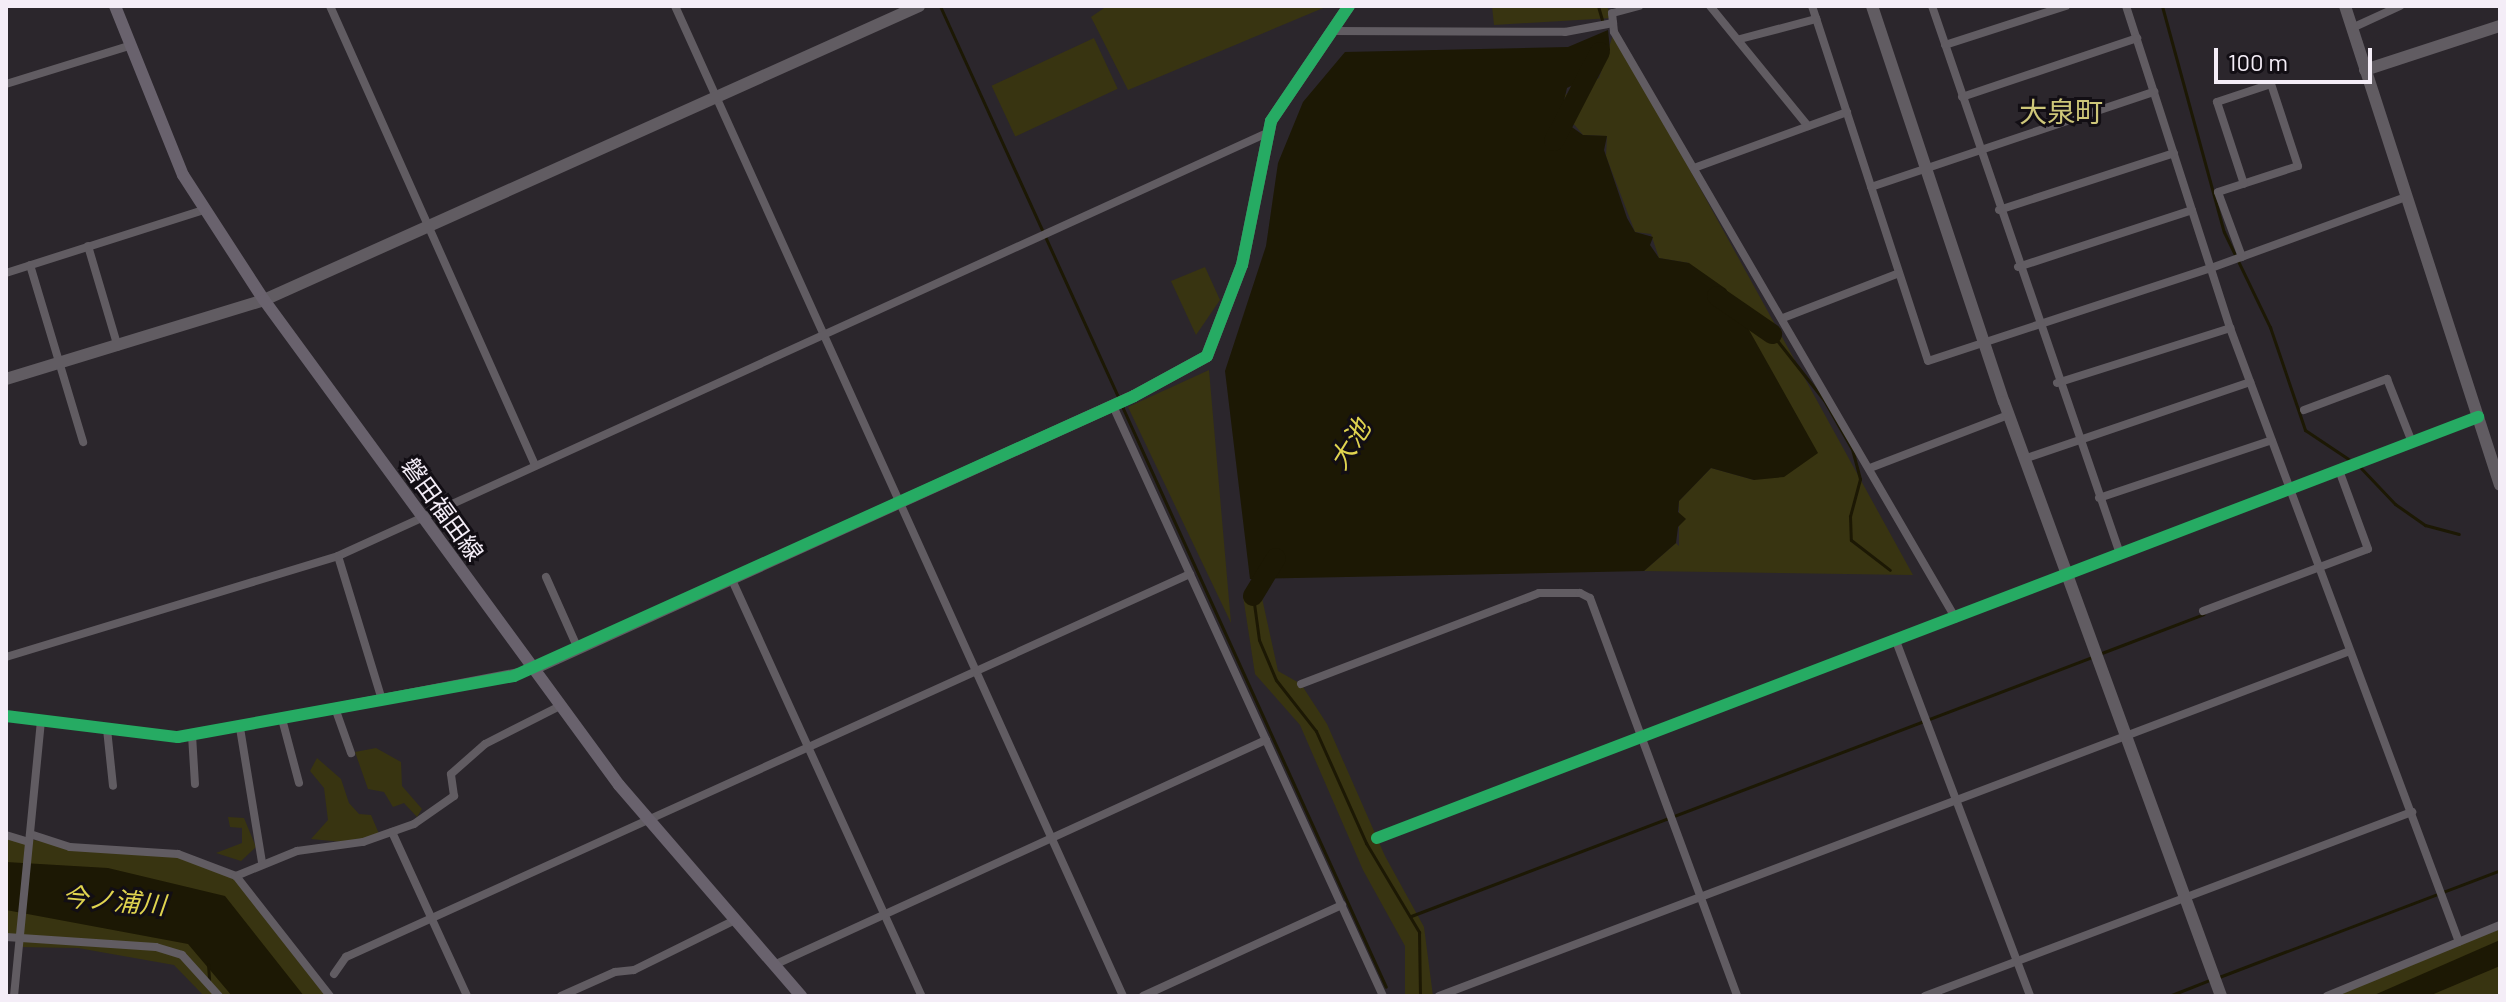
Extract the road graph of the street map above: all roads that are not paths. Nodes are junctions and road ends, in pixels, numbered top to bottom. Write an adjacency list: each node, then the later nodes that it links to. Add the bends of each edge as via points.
1 (115, 6): 23 (main road, 磐田福田線)
2 (330, 6): 42 (street)
3 (675, 6): 28 (street)
4 (919, 6): 28 (street)
5 (1349, 6): 19 (street)
6 (1639, 6): 16 (street, via 1612,13)
7 (1710, 6): 21 (street)
8 (1812, 6): 15 (street)
9 (1872, 6): 34 (street)
10 (1932, 6): 22 (street)
11 (2066, 6): 22 (street)
12 (2126, 6): 20 (street)
13 (2345, 6): 18 (street)
14 (2400, 6): 18 (street)
15 (1816, 19): 21 (street); 29 (street)
16 (1613, 23): 19 (street, via 1565,32); 35 (street)
17 (2500, 26): 24 (street)
18 (2352, 28): 24 (street)
19 (1332, 31): 31 (street, via 1283,97)
20 (2137, 38): 26 (street); 27 (street)
21 (1740, 39): 30 (street)
22 (1945, 45): 27 (street)
23 (129, 46): 25 (street); 39 (main road, 磐田福田線)
24 (2365, 70): 38 (street)
25 (6, 84)
26 (2154, 92): 32 (street); 33 (street)
27 (1962, 97): 32 (street)
28 (716, 98): 42 (street); 54 (street)
29 (1847, 112): 30 (street); 37 (street)
30 (1808, 126): 35 (street)
31 (1267, 133): 54 (street); 61 (street, via 1242,265 1207,356)
32 (1979, 149): 34 (street); 40 (street)
33 (2174, 153): 40 (street); 41 (street)
34 (1925, 167): 37 (street); 55 (street)
35 (1694, 168): 51 (street)
36 (2244, 184): 36 (street, via 2217,102 2271,84 2298,166); 44 (street, via 2218,192)
37 (1871, 187): 49 (street)
38 (2406, 197): 44 (street); 64 (street)
39 (203, 210): 43 (street); 50 (main road, 磐田福田線)
40 (1999, 210): 46 (street)
41 (2192, 210): 46 (street); 47 (street)
42 (431, 225): 50 (street); 70 (street)
43 (88, 246): 45 (street); 56 (street)
44 (2242, 257): 47 (street)
45 (30, 265): 48 (street); 57 (street)
46 (2018, 267): 52 (street)
47 (2211, 268): 52 (street); 53 (street)
48 (6, 273)
49 (1899, 273): 51 (street); 55 (street, via 1928,361)
50 (264, 300): 56 (street); 77 (main road, 磐田福田線)
51 (1783, 318): 71 (street)
52 (2037, 325): 55 (street); 60 (street)
53 (2230, 328): 59 (street); 60 (street)
54 (824, 334): 70 (street); 76 (street)
55 (1984, 343): 63 (street)
56 (118, 347): 57 (street)
57 (61, 365): 58 (street); 67 (street)
58 (6, 379)
59 (2250, 382): 65 (street); 66 (street)
60 (2057, 383): 66 (street)
61 (1113, 406): 76 (street); 81 (street)
62 (2304, 410): 68 (street, via 2387,379)
63 (2008, 415): 69 (street); 71 (street)
64 (2478, 417): 68 (street); 73 (street)
65 (2272, 440): 74 (street); 75 (street)
66 (2077, 441): 69 (street); 75 (street)
67 (83, 442)
68 (2412, 442): 72 (street)
69 (2024, 459): 82 (street)
70 (535, 465): 77 (street)
71 (1870, 468): 86 (street)
72 (2339, 470): 74 (street); 80 (street, via 2368,549)
73 (2500, 485)
74 (2290, 489): 78 (street); 80 (street)
75 (2099, 498): 78 (street)
76 (899, 503): 84 (street); 92 (street)
77 (422, 517): 79 (street); 91 (main road, 磐田福田線)
78 (2120, 554): 82 (street)
79 (338, 556): 90 (street); 94 (street)
80 (2319, 567): 85 (street); 89 (street)
81 (1190, 574): 92 (street); 105 (street)
82 (2068, 574): 86 (street); 104 (street)
83 (546, 577): 88 (street)
84 (732, 580): 88 (street); 106 (street)
85 (2203, 611)
86 (1956, 619): 87 (street)
87 (1896, 641): 103 (street); 111 (street)
88 (578, 649): 91 (street)
89 (2350, 651): 104 (street); 112 (street)
90 (6, 657)
91 (533, 669): 94 (street); 95 (main road, 磐田福田線)
92 (975, 672): 106 (street); 116 (street)
93 (1301, 684): 103 (street, via 1539,593 1580,593 1590,598)
94 (382, 700): 96 (street)
95 (560, 706): 113 (main road, 磐田福田線); 114 (street, via 485,744 451,774 454,796)
96 (335, 708): 98 (street); 107 (street)
97 (6, 716): 99 (street)
98 (282, 719): 100 (street); 108 (street)
99 (41, 722): 101 (street); 118 (street)
100 (240, 728): 102 (street); 119 (street)
101 (107, 729): 102 (street); 110 (street)
102 (192, 735): 109 (street)
103 (1641, 736): 117 (street); 121 (street)
104 (2123, 739): 111 (street); 122 (street)
105 (1266, 740): 116 (street); 123 (street)
106 (808, 744): 113 (street); 124 (street)
107 (351, 753)
108 (299, 783)
109 (195, 784)
110 (113, 786)
111 (1957, 799): 121 (street); 131 (street)
112 (2412, 812): 122 (street); 130 (street)
113 (647, 819): 125 (street); 126 (main road, 磐田福田線)
114 (392, 832): 119 (street); 125 (street)
115 (6, 835): 118 (street)
116 (1051, 838): 124 (street); 142 (street)
117 (1377, 838)
118 (29, 841): 120 (street, via 178,854); 129 (street)
119 (262, 863): 120 (street)
120 (236, 876): 137 (street)
121 (1700, 896): 145 (street); 146 (street)
122 (2184, 898): 131 (street); 134 (street)
123 (1342, 905): 143 (street); 144 (street)
124 (884, 914): 132 (street); 141 (street)
125 (431, 918): 133 (street, via 346,957); 138 (street)
126 (735, 920): 132 (main road, 磐田福田線); 139 (street, via 634,970 615,972)
127 (2500, 925): 130 (street)
128 (6, 937): 129 (street)
129 (19, 941): 135 (street); 136 (street, via 156,947 182,955)
130 (2459, 942): 149 (street)
131 (2017, 961): 147 (street); 148 (street)
132 (774, 965): 140 (main road, 磐田福田線)
133 (334, 974)
134 (2217, 986)
135 (14, 996)
136 (219, 996)
137 (330, 996)
138 (467, 996)
139 (561, 996)
140 (801, 996)
141 (922, 996)
142 (1123, 996)
143 (1143, 996)
144 (1383, 996)
145 (1439, 996)
146 (1737, 996)
147 (1925, 996)
148 (2030, 996)
149 (2327, 996)

